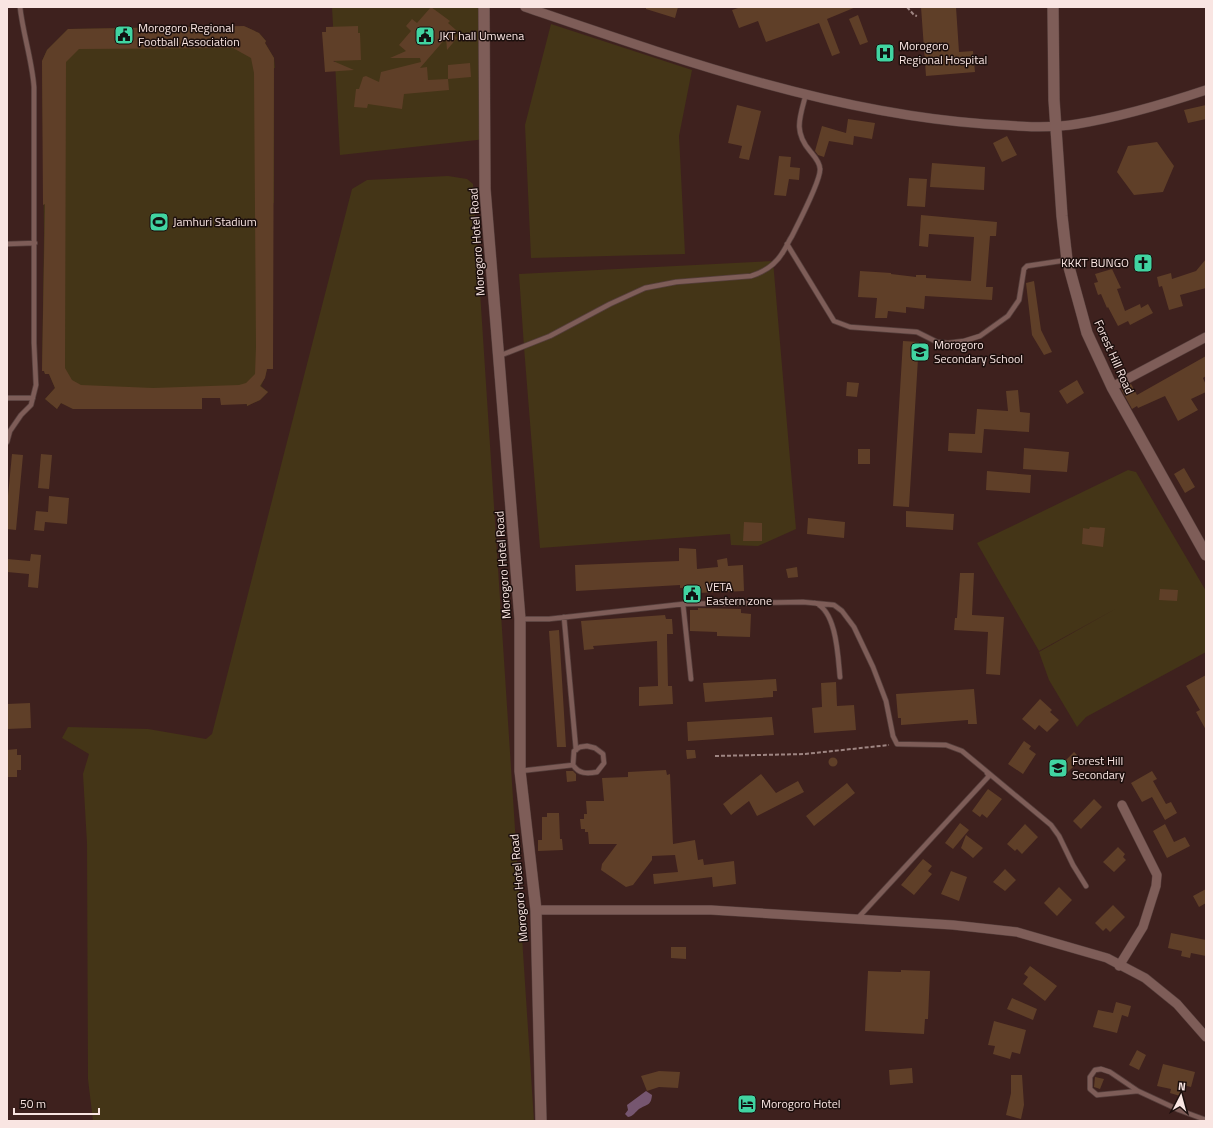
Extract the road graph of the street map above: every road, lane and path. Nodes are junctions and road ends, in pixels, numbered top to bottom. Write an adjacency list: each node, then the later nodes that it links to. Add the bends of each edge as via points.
1 (20, 7): 11 (lane, via 34,87)
2 (484, 7): 15 (street, Morogoro Hotel Road, via 485,189)
3 (525, 7): 8 (street, via 627,42)
4 (907, 7): 6 (path)
5 (1053, 7): 9 (street, Forest Hill Road)
6 (917, 16)
7 (1206, 90): 9 (street, via 1109,117)
8 (806, 94): 9 (street, via 919,118); 12 (lane, via 799,121 799,134 818,162 820,174)
9 (1055, 126): 13 (street, Forest Hill Road)
10 (7, 244): 11 (lane)
11 (35, 244): 18 (lane, via 36,385)
12 (786, 244): 13 (lane, via 834,320 850,327 917,332 937,342 948,343 980,336 1008,316 1019,300 1024,269 1027,266); 15 (lane, via 776,261 756,275 649,287 610,304 550,336)
13 (1067, 260): 16 (street, Forest Hill Road, via 1087,333)
14 (1206, 337): 16 (street)
15 (498, 356): 24 (street, Morogoro Hotel Road)
16 (1112, 387): 20 (street, Forest Hill Road)
17 (7, 398): 18 (lane)
18 (33, 398): 19 (lane, via 31,405 10,431)
19 (7, 442)
20 (1206, 555)
21 (803, 602): 22 (lane); 25 (lane, via 817,603 827,613 836,643); 27 (lane, via 834,605 854,627 879,681)
22 (683, 604): 23 (lane); 26 (lane)
23 (564, 617): 24 (lane); 28 (lane)
24 (520, 619): 31 (street, Morogoro Hotel Road)
25 (840, 678)
26 (691, 679)
27 (897, 744): 29 (path, via 811,753); 32 (lane, via 955,747)
28 (576, 750): 30 (lane); 30 (lane, via 583,747 595,748 603,754 604,764 599,772 588,773 578,770)
29 (714, 756)
30 (573, 764): 31 (lane)
31 (520, 771): 35 (street, Morogoro Hotel Road)
32 (985, 771): 34 (lane, via 1051,825); 36 (lane, via 989,776)
33 (1122, 806): 37 (street, via 1157,876 1143,927)
34 (1086, 886)
35 (536, 910): 36 (street, via 711,910); 41 (street, Morogoro Hotel Road)
36 (856, 920): 37 (street, via 960,925 1017,932 1107,958)
37 (1119, 966): 38 (street, via 1145,978 1177,1004)
38 (1206, 1037)
39 (1138, 1091): 39 (lane, via 1103,1069 1093,1071 1089,1079 1091,1092 1097,1095); 40 (lane)
40 (1206, 1120)
41 (541, 1121)

